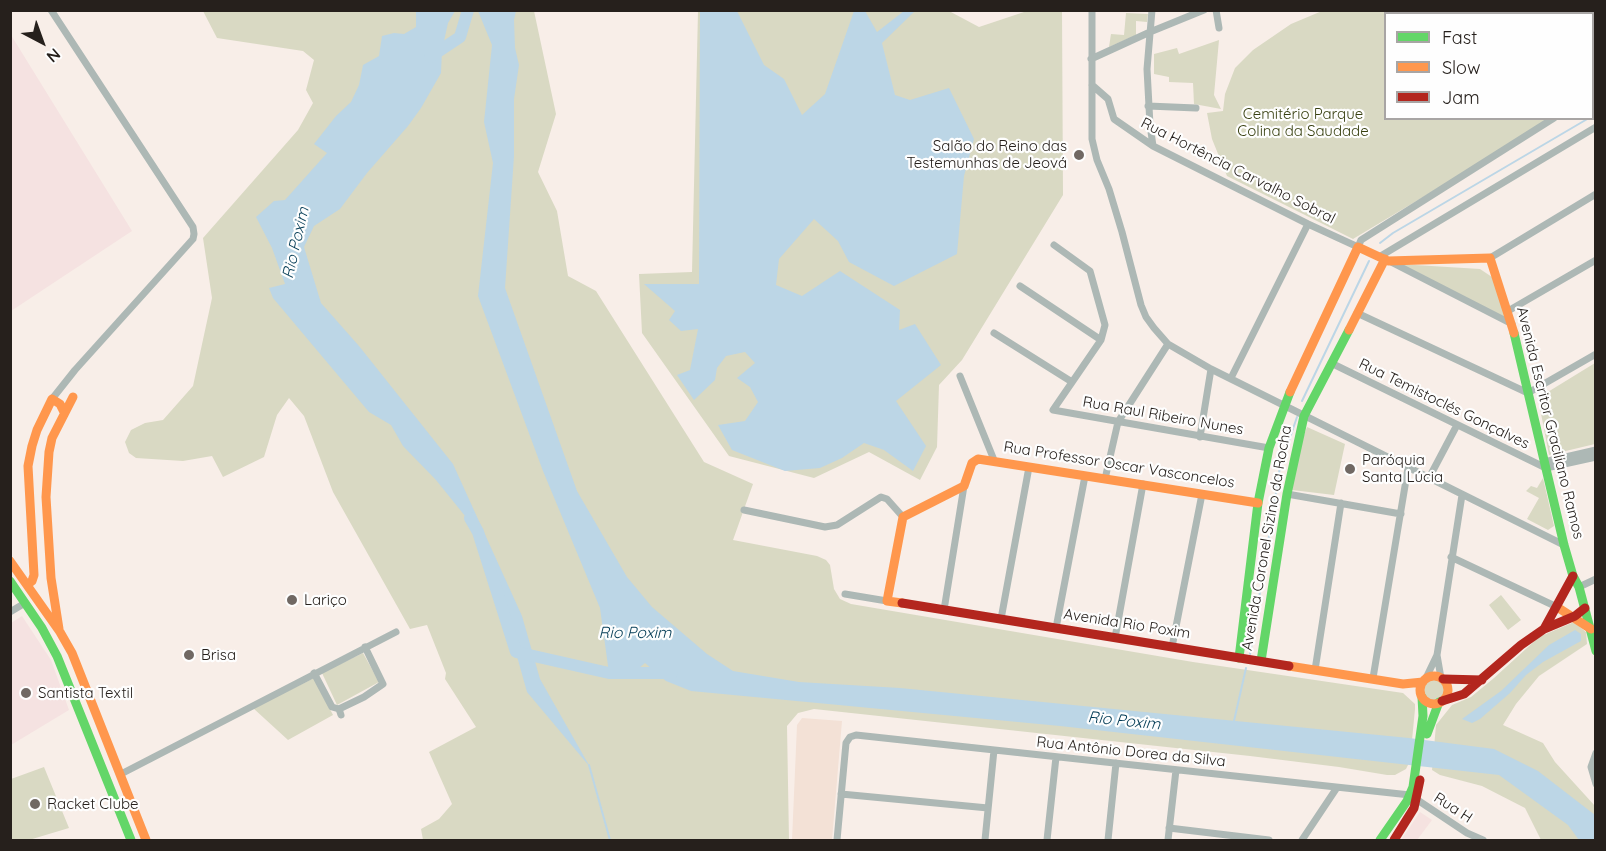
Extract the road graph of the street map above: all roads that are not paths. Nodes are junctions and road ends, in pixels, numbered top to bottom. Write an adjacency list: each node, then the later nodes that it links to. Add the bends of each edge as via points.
1 (51, 10): 37 (street, via 194,234 193,240)
2 (1092, 10): 8 (street)
3 (1152, 10): 7 (street)
4 (1204, 10): 7 (street)
5 (1216, 10): 6 (street)
6 (1219, 28)
7 (1150, 32): 8 (street); 10 (street)
8 (1091, 59): 9 (street)
9 (1092, 85): 14 (street, Rua Hortência Carvalho Sobral, via 1108,99 1114,119); 28 (street, via 1092,139 1097,160 1109,189 1141,305)
10 (1148, 106): 11 (street); 14 (street)
11 (1196, 108)
12 (1551, 120): 18 (street, via 1361,240)
13 (1596, 127): 20 (street)
14 (1153, 146): 16 (street, Rua Hortência Carvalho Sobral)
15 (1596, 194): 19 (street)
16 (1308, 224): 18 (street, Rua Hortência Carvalho Sobral); 33 (street)
17 (1054, 245): 27 (street, via 1090,271 1104,318)
18 (1358, 247): 20 (street); 38 (street)
19 (1490, 258): 20 (street); 23 (street, Avenida Escritor Graciliano Ramos)
20 (1384, 259): 24 (street, Avenida Coronel Sizino da Rocha); 25 (street)
21 (1596, 260): 23 (street)
22 (1020, 285): 27 (street)
23 (1508, 310): 25 (street, Avenida Escritor Graciliano Ramos)
24 (1357, 313): 30 (street, Avenida Coronel Sizino da Rocha); 35 (street)
25 (1512, 324): 35 (street, Avenida Escritor Graciliano Ramos)
26 (994, 333): 34 (street)
27 (1101, 340): 34 (street)
28 (1168, 344): 31 (street); 41 (street)
29 (1596, 354): 35 (street)
30 (1331, 363): 40 (street, Avenida Coronel Sizino da Rocha); 42 (street, Rua Temistoclés Gonçalves)
31 (1211, 369): 33 (street); 43 (street)
32 (960, 376): 47 (street)
33 (1231, 378): 38 (street)
34 (1072, 382): 41 (street, Rua Raul Ribeiro Nunes, via 1053,410)
35 (1528, 393): 48 (street, Avenida Escritor Graciliano Ramos)
36 (73, 397): 39 (street)
37 (52, 399): 39 (street); 70 (street, via 37,430 28,466 34,575)
38 (1284, 405): 40 (street); 44 (street)
39 (64, 412): 85 (street, via 49,452 46,497 51,578)
40 (1304, 416): 50 (street); 57 (street, Avenida Coronel Sizino da Rocha)
41 (1118, 422): 43 (street, Rua Raul Ribeiro Nunes); 53 (street)
42 (1457, 425): 48 (street, Rua Temistoclés Gonçalves); 52 (street)
43 (1200, 437): 44 (street, Rua Raul Ribeiro Nunes)
44 (1269, 448): 59 (street)
45 (1596, 450): 48 (street)
46 (1596, 457): 48 (street)
47 (994, 460): 49 (street, Rua Professor Oscar Vasconcelos); 55 (street, Rua Professor Oscar Vasconcelos, via 975,460)
48 (1545, 465): 64 (street, Avenida Escritor Graciliano Ramos)
49 (1029, 467): 51 (street, Rua Professor Oscar Vasconcelos); 81 (street)
50 (1408, 468): 52 (street); 62 (street)
51 (1085, 476): 53 (street, Rua Professor Oscar Vasconcelos); 82 (street)
52 (1429, 478): 58 (street)
53 (1105, 479): 54 (street, Rua Professor Oscar Vasconcelos)
54 (1143, 484): 56 (street, Rua Professor Oscar Vasconcelos); 87 (street)
55 (964, 486): 63 (street); 78 (street)
56 (1202, 494): 59 (street, Rua Professor Oscar Vasconcelos); 89 (street)
57 (1287, 494): 60 (street); 93 (street, Avenida Coronel Sizino da Rocha)
58 (1462, 495): 64 (street); 65 (street)
59 (1258, 503): 92 (street)
60 (1341, 504): 62 (street); 94 (street)
61 (744, 510): 63 (street, via 825,527 837,525 881,497 890,501)
62 (1401, 514): 96 (street)
63 (903, 517): 74 (street)
64 (1564, 545): 67 (street, Avenida Escritor Graciliano Ramos)
65 (1451, 557): 76 (street); 91 (street)
66 (10, 561): 70 (street)
67 (1573, 576): 71 (street); 72 (street, Avenida Escritor Graciliano Ramos)
68 (1596, 579): 72 (street)
69 (10, 581): 75 (street)
70 (27, 585): 85 (street)
71 (1568, 587): 72 (street); 76 (street)
72 (1579, 587): 77 (street, Avenida Escritor Graciliano Ramos)
73 (845, 594): 74 (street, Avenida Rio Poxim)
74 (887, 601): 78 (street, Avenida Rio Poxim)
75 (25, 603): 79 (street); 116 (street, via 57,656)
76 (1557, 607): 80 (street); 83 (street)
77 (1585, 608): 80 (street); 84 (street, Avenida Escritor Graciliano Ramos)
78 (944, 610): 81 (street, Avenida Rio Poxim)
79 (10, 612)
80 (1571, 617): 83 (street); 84 (street)
81 (1001, 619): 82 (street, Avenida Rio Poxim)
82 (1056, 628): 87 (street, Avenida Rio Poxim)
83 (1544, 629): 99 (street)
84 (1591, 629): 90 (street, Avenida Escritor Graciliano Ramos)
85 (60, 632): 109 (street)
86 (396, 632): 88 (street)
87 (1115, 638): 89 (street, Avenida Rio Poxim)
88 (365, 647): 95 (street); 95 (street, via 383,684 340,712 332,707)
89 (1172, 647): 92 (street, Avenida Rio Poxim)
90 (1596, 651)
91 (1437, 656): 97 (street); 98 (street)
92 (1239, 658): 93 (street, Avenida Rio Poxim)
93 (1261, 661): 94 (street, Avenida Rio Poxim)
94 (1315, 670): 96 (street, Avenida Rio Poxim)
95 (314, 673): 109 (street)
96 (1373, 678): 100 (street, Avenida Rio Poxim)
97 (1442, 678): 98 (street); 99 (street); 102 (street, via 1448,690)
98 (1424, 680): 100 (street, Avenida Rio Poxim); 101 (street)
99 (1482, 680): 102 (street, via 1464,694)
100 (1403, 684): 101 (street, Avenida Rio Poxim)
101 (1421, 696): 102 (street, via 1431,703); 103 (street)
102 (1440, 702): 103 (street)
103 (1425, 728): 113 (street)
104 (994, 750): 106 (street, Rua Antônio Dorea da Silva); 112 (street, Rua Antônio Dorea da Silva, via 856,735 846,742); 114 (street)
105 (1596, 753): 110 (street, via 1591,767)
106 (1056, 757): 107 (street, Rua Antônio Dorea da Silva); 120 (street)
107 (1116, 763): 108 (street, Rua Antônio Dorea da Silva); 121 (street)
108 (1176, 770): 111 (street, Rua Antônio Dorea da Silva); 115 (street)
109 (121, 774): 117 (street)
110 (1596, 784)
111 (1336, 789): 113 (street, Rua Antônio Dorea da Silva); 124 (street)
112 (842, 794): 114 (street); 118 (street)
113 (1413, 798): 125 (street); 126 (street, via 1409,817); 127 (street, Rua H)
114 (988, 808): 119 (street)
115 (1169, 828): 122 (street); 123 (street)
116 (131, 840)
117 (146, 840)
118 (837, 840)
119 (985, 840)
120 (1047, 840)
121 (1108, 840)
122 (1168, 840)
123 (1269, 840)
124 (1302, 840)
125 (1380, 840)
126 (1394, 840)
127 (1483, 840)

